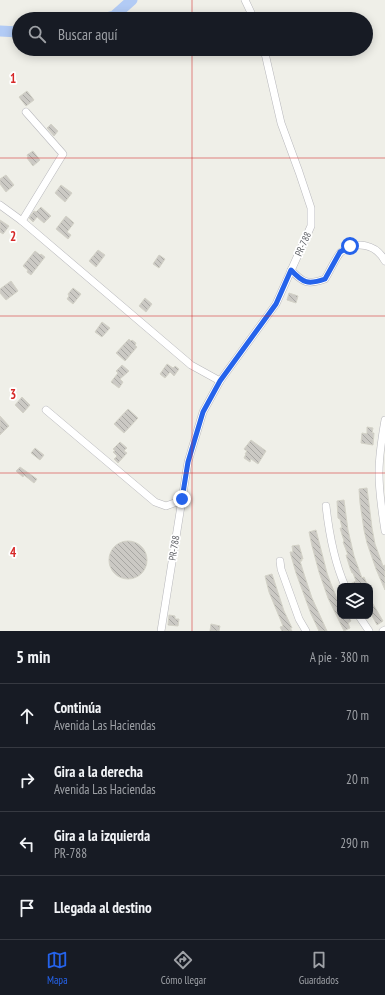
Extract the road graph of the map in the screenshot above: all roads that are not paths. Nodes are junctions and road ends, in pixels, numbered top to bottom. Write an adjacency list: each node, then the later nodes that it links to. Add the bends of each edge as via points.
1 (245, 0): 2 (street)
2 (251, 12)
3 (266, 56): 8 (street, PR-788 / PR-788, via 281,122 310,208 310,226)
4 (26, 112): 6 (street, via 63,154)
5 (0, 205): 6 (street)
6 (22, 221): 9 (street, via 191,365)
7 (385, 261): 8 (street, via 374,248 361,244 350,246 340,252 325,279 307,283)
8 (291, 270): 9 (street, PR-788 / PR-788, via 276,304)
9 (220, 381): 12 (street, PR-788 / PR-788, via 203,412 188,462)
10 (46, 410): 12 (street, via 155,502 166,506)
11 (385, 420): 14 (street, via 379,471)
12 (182, 499): 18 (street, PR-788 / PR-788)
13 (326, 506): 16 (street, via 335,558)
14 (385, 531)
15 (280, 561): 19 (street, via 299,619)
16 (344, 583)
17 (361, 619): 20 (street)
18 (160, 631)
19 (306, 631)
20 (369, 631)

